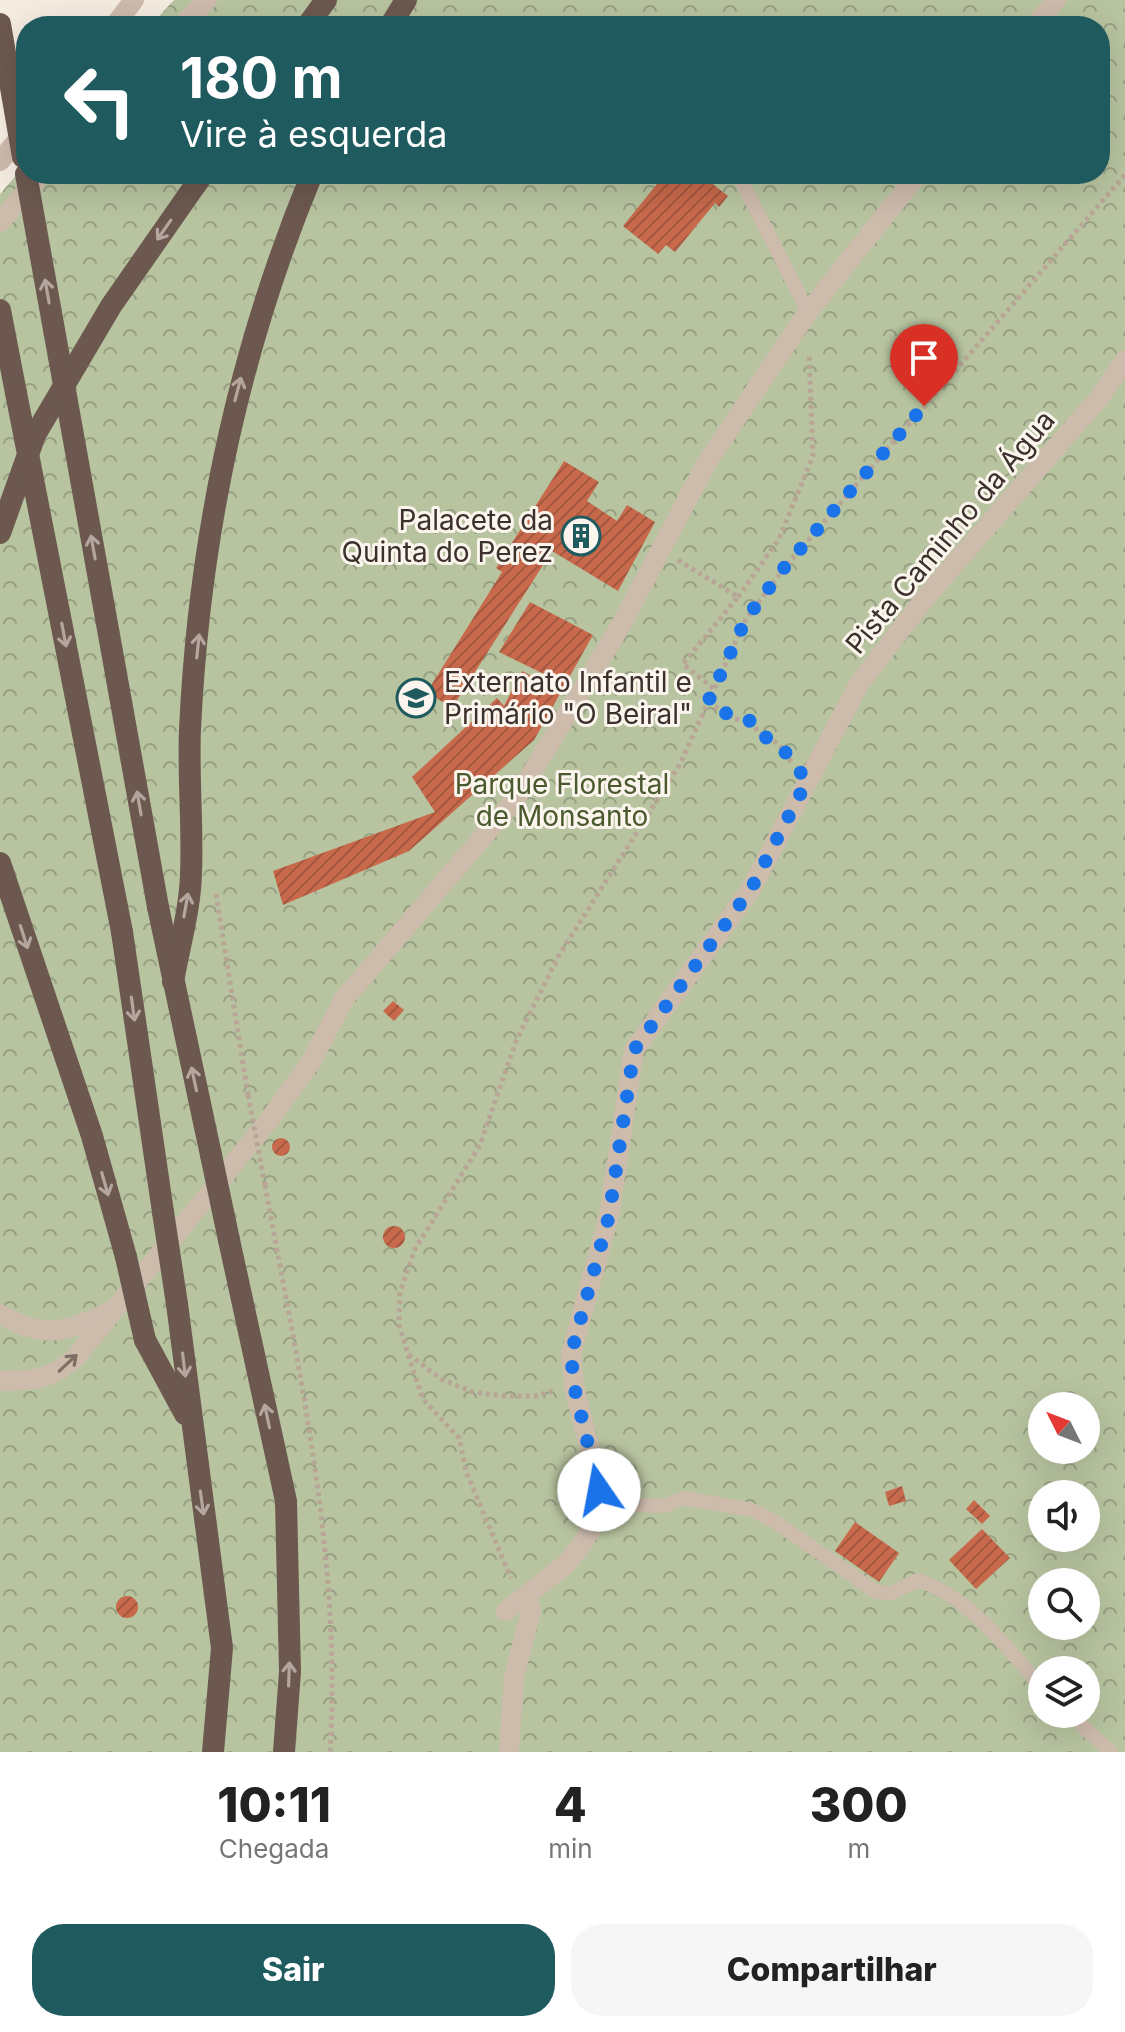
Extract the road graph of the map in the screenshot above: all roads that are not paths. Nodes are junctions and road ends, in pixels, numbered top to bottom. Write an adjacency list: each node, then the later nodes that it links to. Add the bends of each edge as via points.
1 (134, 0): 4 (street)
2 (207, 0): 5 (street)
3 (1056, 0): 6 (street)
4 (122, 16)
5 (192, 16)
6 (1043, 16)
7 (0, 24): 8 (highway, bridge)
8 (16, 116)
9 (16, 142): 10 (street)
10 (0, 161)
11 (28, 184): 23 (highway, one-way to 11, bridge)
12 (32, 184): 17 (street)
13 (196, 184): 21 (highway, one-way to 21, via 111,306 35,435)
14 (308, 184): 23 (highway, one-way to 14, via 191,877 190,728 209,544 235,398 276,259)
15 (743, 184): 19 (lane)
16 (910, 184): 19 (street)
17 (0, 222)
18 (0, 310): 27 (highway, one-way to 27, bridge, via 122,932)
19 (808, 312): 24 (street, via 707,462 621,625 517,797 344,999 311,1062 266,1124)
20 (1125, 360): 28 (street, Pista Caminho da Água, via 1099,398 925,598 859,684 751,889 634,1050 609,1216 571,1354)
21 (0, 533)
22 (0, 863): 27 (highway, one-way to 27, bridge, via 92,1136 145,1340)
23 (173, 982): 34 (highway, one-way to 23, bridge, via 290,1672 286,1501)
24 (116, 1308): 25 (street, via 72,1329 42,1331); 26 (street, one-way to 24, via 41,1380 59,1372)
25 (0, 1314)
26 (0, 1381)
27 (191, 1426): 33 (highway, one-way to 33, via 222,1648)
28 (599, 1504): 29 (street, Pista Caminho da Água, via 581,1546); 31 (lane, via 664,1506 684,1498 727,1503 774,1521 876,1592 892,1593 918,1580 940,1587 994,1633)
29 (527, 1597): 30 (street, Pista Caminho da Água); 35 (street, via 531,1611 514,1677)
30 (506, 1611)
31 (1028, 1672)
32 (1084, 1728): 36 (lane)
33 (213, 1752)
34 (284, 1752)
35 (509, 1752)
36 (1111, 1752)

